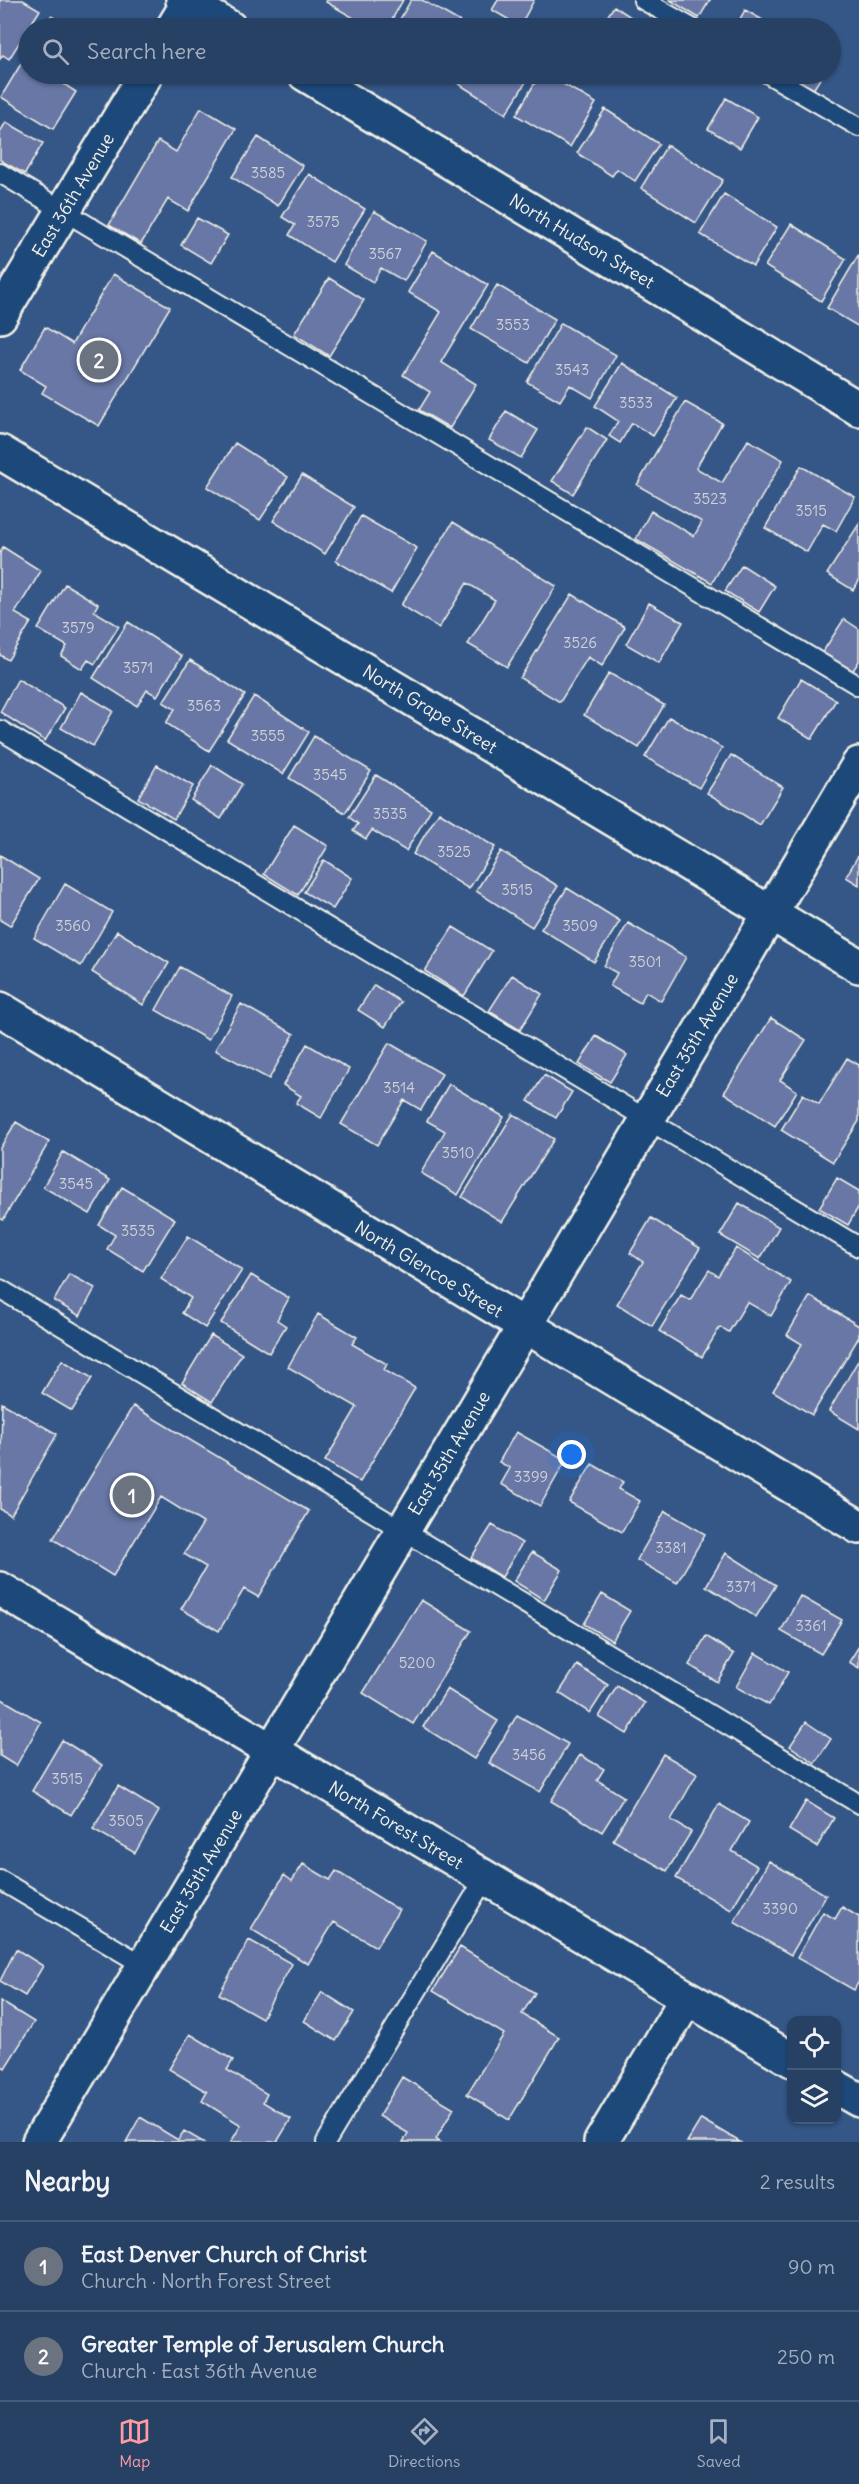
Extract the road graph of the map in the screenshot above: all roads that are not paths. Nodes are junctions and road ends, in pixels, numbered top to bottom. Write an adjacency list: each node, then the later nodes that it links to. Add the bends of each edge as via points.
1 (643, 0): 4 (lane)
2 (184, 8): 3 (street)
3 (207, 18)
4 (674, 18)
5 (140, 84): 10 (street, East 36th Avenue)
6 (322, 84): 12 (street, North Hudson Street)
7 (785, 84): 8 (lane)
8 (859, 128)
9 (0, 173): 10 (lane)
10 (63, 211): 11 (street, East 36th Avenue); 14 (lane)
11 (0, 316)
12 (859, 409)
13 (0, 452): 17 (street, North Grape Street)
14 (859, 686)
15 (0, 730): 20 (lane)
16 (859, 764): 17 (street, East 35th Avenue)
17 (771, 913): 18 (street, North Grape Street); 20 (street, East 35th Avenue)
18 (859, 966)
19 (0, 1009): 23 (street, North Glencoe Street)
20 (647, 1119): 21 (lane); 23 (street, East 35th Avenue)
21 (859, 1247)
22 (0, 1289): 25 (lane)
23 (524, 1326): 24 (street, North Glencoe Street); 25 (street, East 35th Avenue)
24 (859, 1527)
25 (403, 1531): 27 (street, East 35th Avenue); 28 (lane)
26 (0, 1589): 27 (street, North Forest Street)
27 (273, 1752): 29 (street, North Forest Street); 31 (street, East 35th Avenue)
28 (859, 1804)
29 (485, 1878): 32 (street, North Forest Street); 37 (lane)
30 (0, 1880): 31 (lane)
31 (145, 1966): 36 (street, East 35th Avenue)
32 (687, 1998): 33 (street, North Forest Street); 38 (street)
33 (787, 2057)
34 (841, 2089): 35 (street)
35 (859, 2100)
36 (39, 2142)
37 (326, 2142)
38 (601, 2142)

